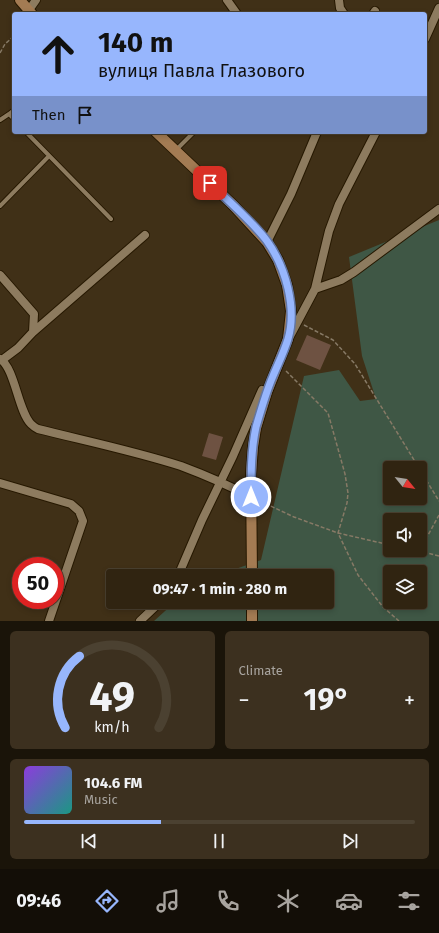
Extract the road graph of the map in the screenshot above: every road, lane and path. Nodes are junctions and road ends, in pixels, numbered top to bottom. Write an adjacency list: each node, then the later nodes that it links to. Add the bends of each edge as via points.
1 (20, 0): 6 (main road)
2 (36, 0): 6 (street)
3 (227, 0): 7 (street)
4 (339, 0): 8 (street)
5 (439, 10): 9 (street)
6 (30, 12)
7 (236, 12)
8 (343, 12)
9 (427, 35)
10 (12, 38): 11 (path)
11 (0, 53)
12 (12, 112): 13 (lane)
13 (9, 114): 14 (lane); 15 (lane)
14 (12, 117)
15 (0, 120)
16 (28, 134): 22 (lane)
17 (158, 134): 21 (main road)
18 (192, 134): 21 (lane)
19 (316, 134): 27 (street)
20 (375, 134): 29 (street, via 339,204 329,231)
21 (176, 150): 27 (main road)
22 (49, 156): 23 (lane); 25 (lane)
23 (0, 206)
24 (439, 209): 29 (street, via 354,272 341,280)
25 (111, 219)
26 (145, 235): 31 (street)
27 (267, 242): 30 (main road, via 278,260 287,285)
28 (0, 275): 31 (street, via 34,314)
29 (315, 289): 30 (street)
30 (294, 324): 33 (main road); 35 (path, via 333,340 355,364)
31 (32, 333): 32 (street, via 18,348)
32 (1, 360): 36 (street, via 26,418 38,430 133,452)
33 (279, 363): 39 (main road, via 267,392 254,438); 42 (path, via 328,413 348,493)
34 (262, 390): 36 (street)
35 (414, 461)
36 (221, 482): 39 (street); 47 (street)
37 (427, 482): 40 (path)
38 (0, 483): 51 (street, via 71,504 79,511 83,521)
39 (251, 497): 42 (path); 48 (main road)
40 (439, 501)
41 (439, 515): 43 (path)
42 (338, 534): 44 (path); 54 (path, via 358,575 383,607)
43 (427, 537)
44 (383, 544)
45 (427, 552): 46 (path)
46 (439, 556)
47 (181, 569)
48 (252, 569)
49 (153, 609): 52 (street)
50 (252, 609): 53 (main road)
51 (49, 621)
52 (140, 621)
53 (252, 621)
54 (399, 621)

